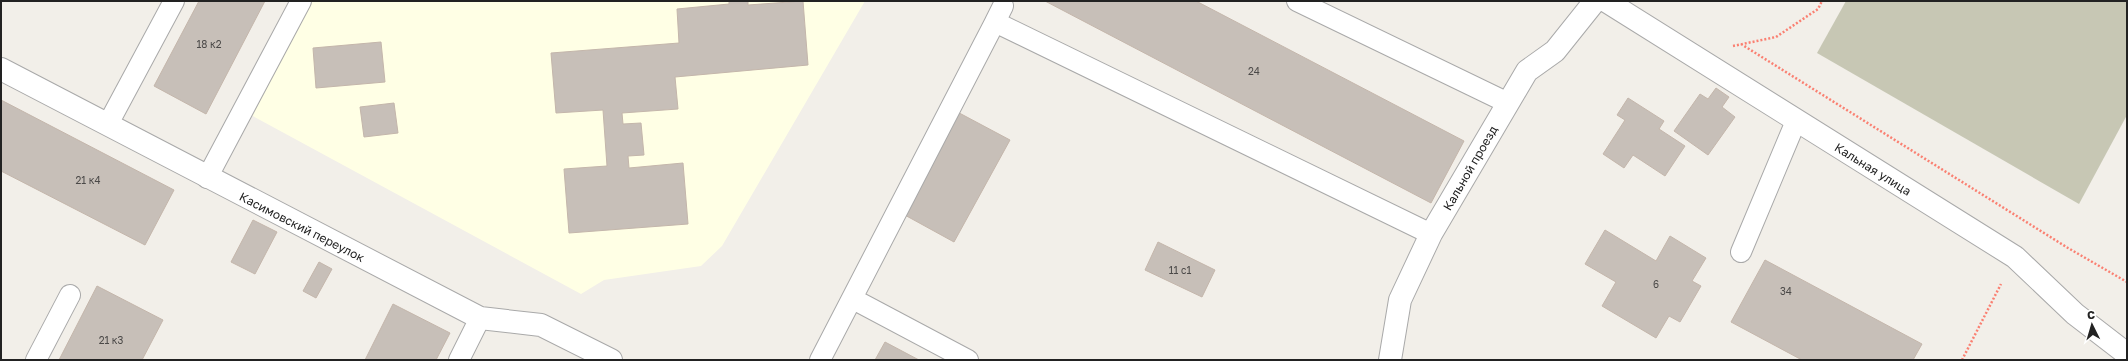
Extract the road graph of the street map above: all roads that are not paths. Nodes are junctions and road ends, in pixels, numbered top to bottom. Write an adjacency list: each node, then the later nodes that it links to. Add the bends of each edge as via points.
1 (174, 1): 9 (lane)
2 (301, 1): 10 (lane)
3 (1297, 1): 7 (lane)
4 (1595, 1): 7 (street, Кальной проезд, via 1555,51 1527,71)
5 (1606, 1): 8 (street, Кальная улица)
6 (1, 69): 9 (street, Касимовский переулок)
7 (1508, 103): 11 (street, Кальной проезд)
8 (1796, 121): 12 (lane); 16 (street, Кальная улица, via 2015,257 2075,314)
9 (108, 124): 10 (street, Касимовский переулок)
10 (207, 178): 15 (street, Касимовский переулок)
11 (1431, 234): 14 (lane, via 999,14); 22 (street, Кальной проезд, via 1400,300)
12 (1741, 252)
13 (70, 295): 17 (lane)
14 (853, 299): 20 (lane); 21 (lane)
15 (480, 318): 18 (lane); 19 (street, Касимовский переулок, via 541,325)
16 (2127, 354)
17 (36, 360)
18 (459, 360)
19 (612, 360)
20 (820, 360)
21 (968, 360)
22 (1390, 360)

